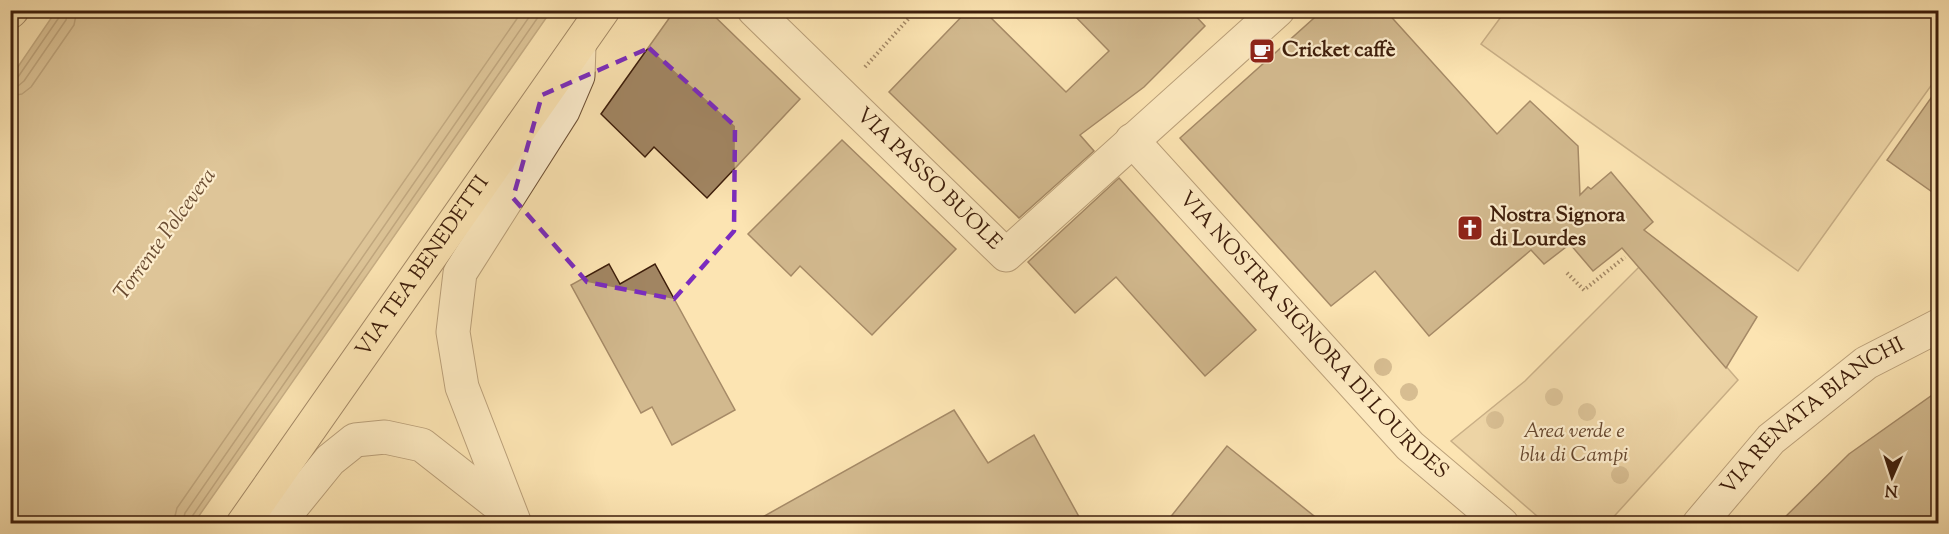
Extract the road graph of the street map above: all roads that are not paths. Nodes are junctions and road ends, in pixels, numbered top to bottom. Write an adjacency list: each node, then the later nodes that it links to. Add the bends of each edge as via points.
1 (603, 10): 4 (main road, VIA TEA BENEDETTI)
2 (754, 10): 5 (street, VIA PASSO BUOLE, via 1006,255)
3 (1278, 10): 5 (street)
4 (579, 46): 7 (street, via 578,76 563,111 460,273 453,332 462,387); 8 (main road, VIA TEA BENEDETTI)
5 (1132, 140): 10 (street, VIA NOSTRA SIGNORA DI LOURDES, via 1410,446)
6 (1938, 326): 11 (street, VIA RENATA BIANCHI, via 1866,363 1772,439)
7 (513, 519): 9 (street, via 422,445 385,437 355,441 330,460)
8 (243, 524)
9 (278, 524)
10 (1502, 524)
11 (1699, 524)

